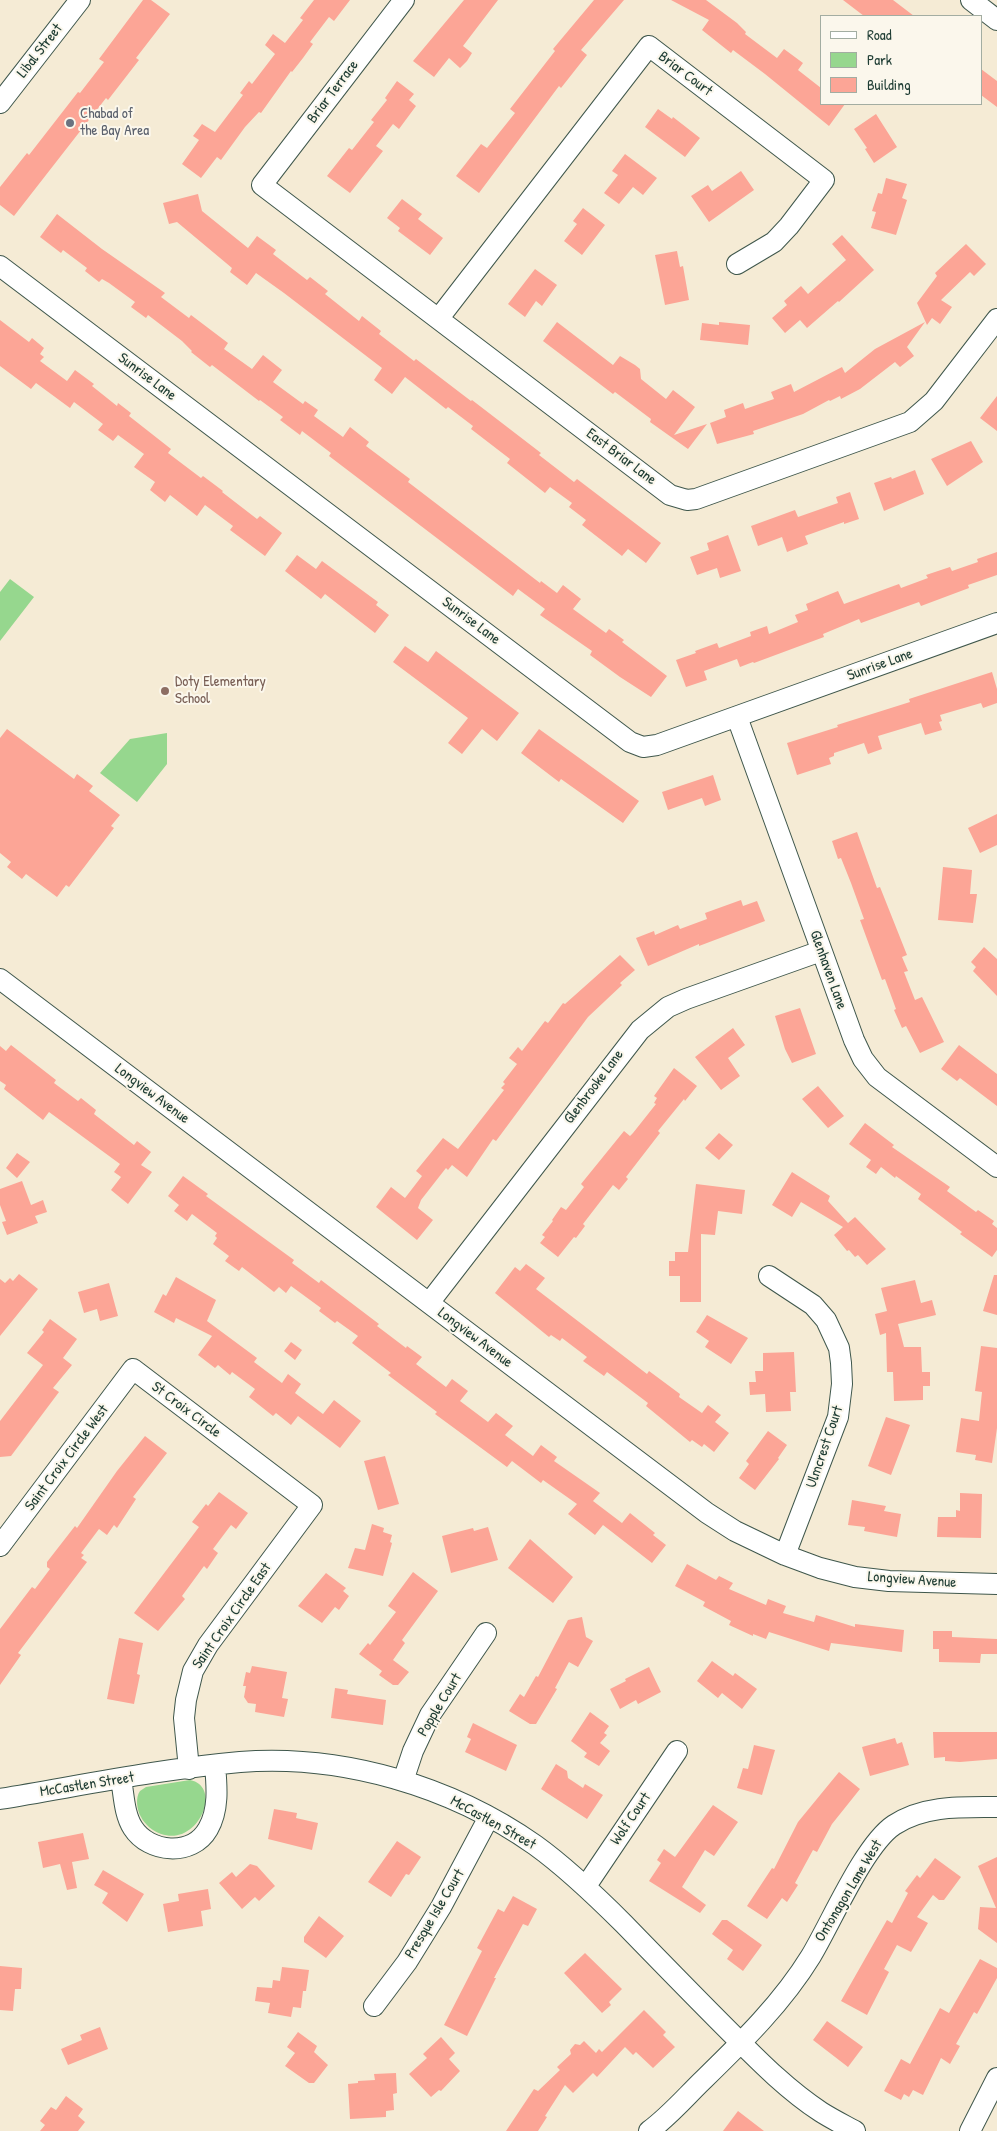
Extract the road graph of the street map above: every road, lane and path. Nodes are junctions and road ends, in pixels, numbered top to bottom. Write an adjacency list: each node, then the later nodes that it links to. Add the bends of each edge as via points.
1 (80, 0): 5 (street, Libal Street)
2 (404, 0): 6 (street, Briar Terrace)
3 (971, 0): 4 (street)
4 (997, 20)
5 (0, 102)
6 (262, 185): 9 (street, East Briar Lane)
7 (737, 264): 9 (street, Briar Court, via 774,242 824,180 649,46)
8 (0, 266): 12 (street, Sunrise Lane, via 630,742 643,747 657,745)
9 (439, 318): 10 (street, East Briar Lane, via 670,495 687,500 910,422 934,402)
10 (997, 319)
11 (997, 623): 12 (street, Sunrise Lane)
12 (737, 717): 13 (street, Glenhaven Lane)
13 (821, 951): 15 (street, Glenhaven Lane, via 868,1068); 17 (street, Glenbrooke Lane, via 686,999 668,1007 646,1024)
14 (0, 979): 17 (street, Longview Avenue)
15 (997, 1167)
16 (769, 1276): 21 (street, Ulmcrest Court, via 820,1312 833,1332 841,1363 838,1417)
17 (429, 1303): 21 (street, Longview Avenue, via 708,1513)
18 (133, 1369): 19 (street, St Croix Circle); 20 (street, Saint Croix Circle West)
19 (312, 1505): 26 (street, Saint Croix Circle East, via 208,1645 193,1671 184,1718)
20 (0, 1546)
21 (785, 1555): 22 (street, Longview Avenue, via 820,1568 890,1582)
22 (997, 1584)
23 (486, 1633): 28 (street, Popple Court, via 430,1715)
24 (677, 1751): 32 (street, Wolf Court)
25 (215, 1765): 26 (street, McCastlen Street); 27 (street, via 216,1805 208,1829 201,1839 176,1849 162,1848 139,1836 128,1816); 28 (street, McCastlen Street, via 300,1762)
26 (189, 1769): 27 (street, McCastlen Street)
27 (121, 1779): 29 (street, McCastlen Street)
28 (403, 1781): 31 (street, McCastlen Street)
29 (0, 1799)
30 (997, 1808): 34 (street, Ontonagon Lane West, via 941,1809 906,1818 892,1826 865,1859 792,1984)
31 (490, 1818): 32 (street, McCastlen Street, via 536,1846); 33 (street, Presque Isle Court, via 441,1908)
32 (586, 1886): 34 (street, McCastlen Street)
33 (374, 2006)
34 (741, 2043): 36 (street, Ontonagon Lane West); 37 (street, McCastlen Street, via 796,2093)
35 (997, 2078): 38 (street)
36 (649, 2131)
37 (855, 2131)
38 (970, 2131)

